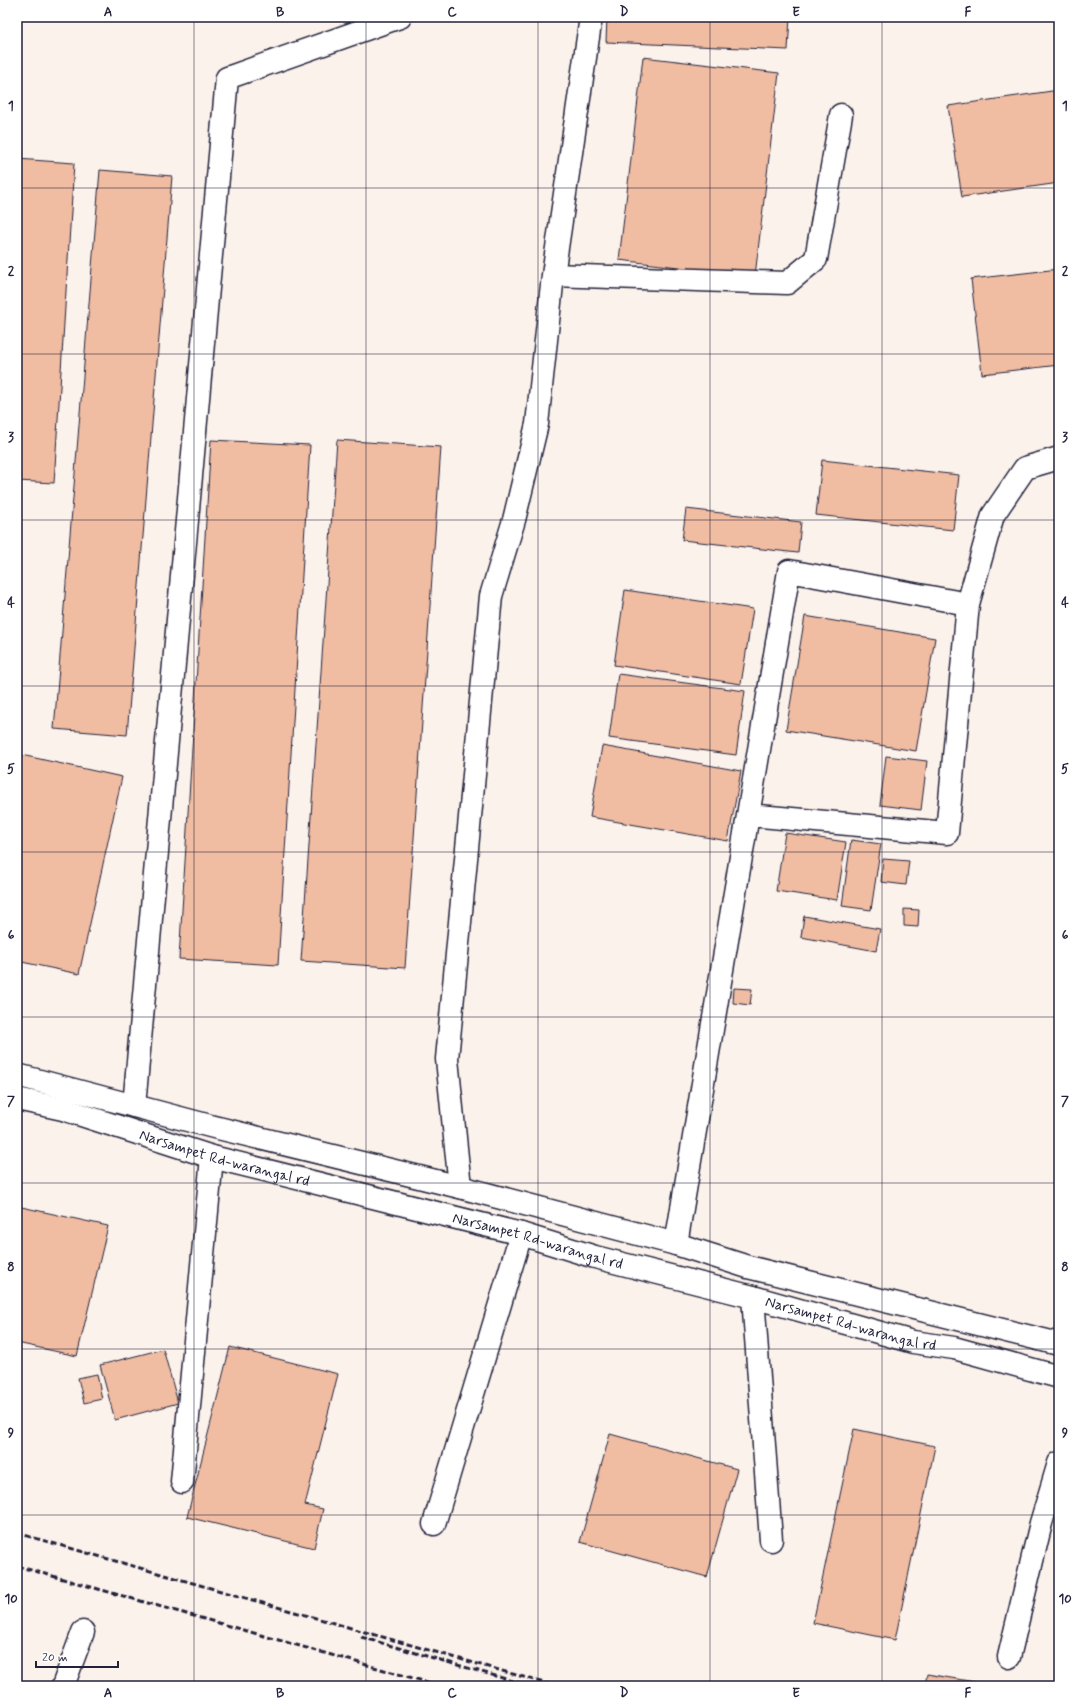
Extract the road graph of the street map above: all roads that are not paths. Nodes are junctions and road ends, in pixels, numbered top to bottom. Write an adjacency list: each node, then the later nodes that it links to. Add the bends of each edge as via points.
1 (400, 17): 10 (street, via 227,78)
2 (591, 17): 4 (street)
3 (841, 114): 4 (street, via 816,259 787,283)
4 (553, 275): 12 (street, via 537,424 514,520 491,596 447,1059)
5 (1059, 458): 6 (street, via 1025,468 994,515)
6 (968, 604): 7 (street, via 947,833); 7 (street, via 789,571)
7 (749, 815): 14 (street)
8 (17, 1075): 10 (street, Narsampet Rd-warangal rd)
9 (17, 1099): 11 (street, Narsampet Rd-warangal rd, via 63,1109)
10 (134, 1106): 12 (street, Narsampet Rd-warangal rd)
11 (212, 1156): 13 (street, Narsampet Rd-warangal rd); 19 (street)
12 (460, 1187): 14 (street, Narsampet Rd-warangal rd)
13 (521, 1234): 15 (street, Narsampet Rd-warangal rd, via 595,1257); 20 (street)
14 (676, 1244): 16 (street, Narsampet Rd-warangal rd, via 748,1267)
15 (753, 1297): 17 (street, Narsampet Rd-warangal rd, via 913,1342 954,1348); 21 (street)
16 (1059, 1344)
17 (1059, 1377)
18 (1059, 1463): 23 (street, via 1041,1523)
19 (182, 1482)
20 (434, 1524)
21 (771, 1540)
22 (83, 1632): 24 (street)
23 (1009, 1657)
24 (63, 1686)

